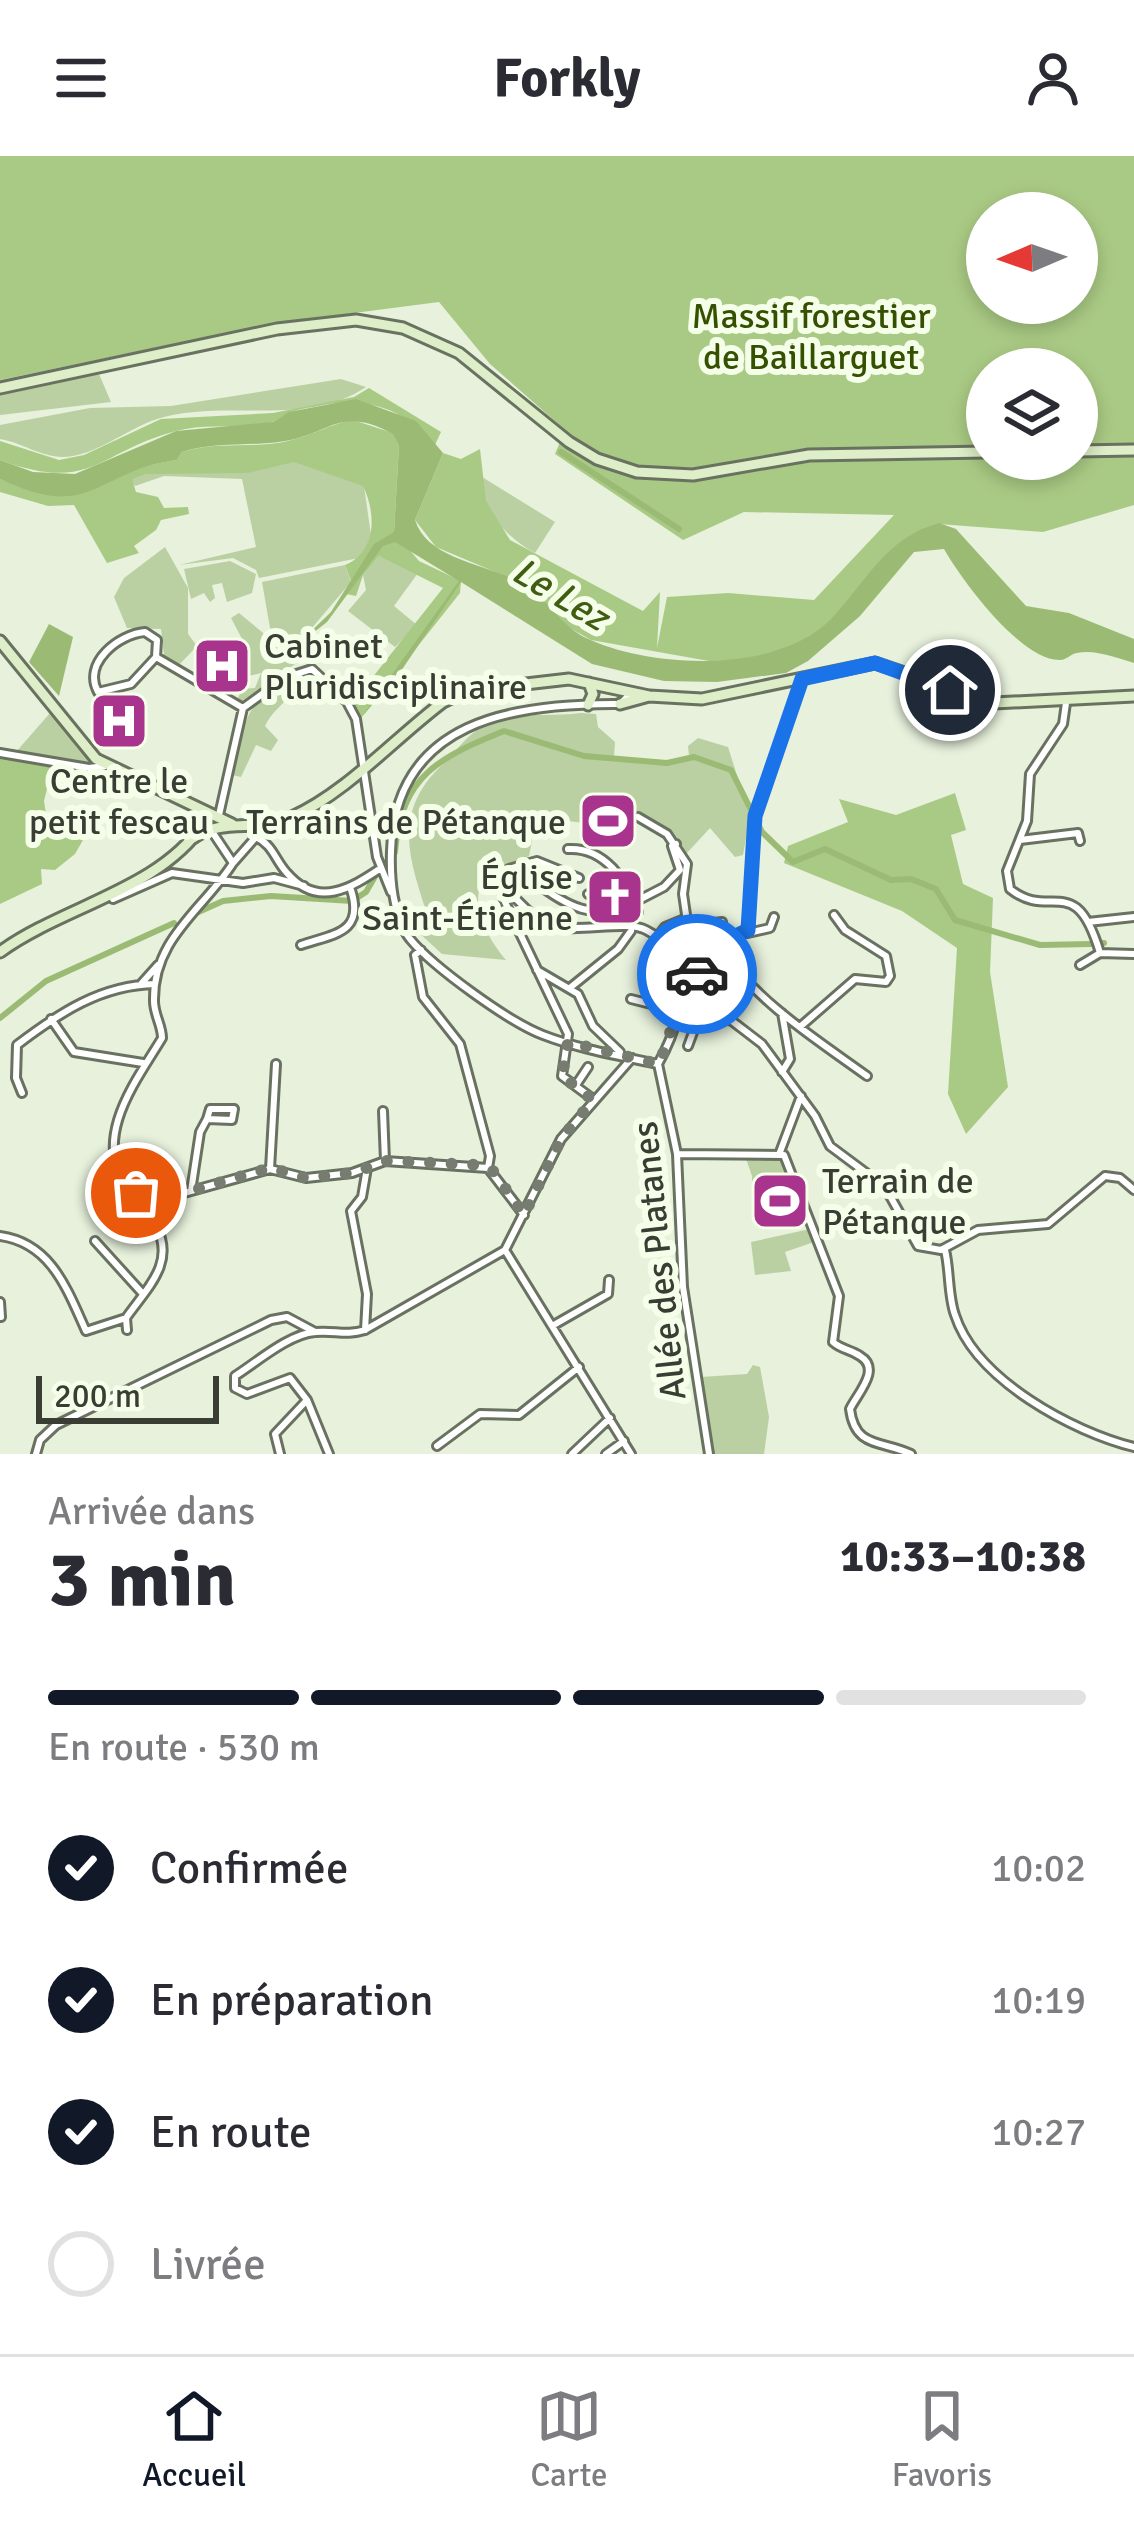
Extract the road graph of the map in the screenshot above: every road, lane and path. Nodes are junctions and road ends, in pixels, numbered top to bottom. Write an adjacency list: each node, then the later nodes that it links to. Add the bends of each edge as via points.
1 (0, 388): 4 (street, via 356,320 403,328 459,352 569,442 626,470 681,476 808,455)
2 (1134, 450): 3 (street)
3 (1098, 451)
4 (966, 452)
5 (0, 641): 15 (street)
6 (156, 657): 6 (street, via 153,635 126,634 100,659 94,687 106,693 131,684); 13 (street)
7 (802, 679): 10 (street, via 718,698); 11 (street, via 888,664 985,701); 45 (street, via 759,796)
8 (589, 683): 10 (street); 12 (street); 16 (street, via 461,692)
9 (1134, 696): 11 (street)
10 (625, 697): 12 (street)
11 (1066, 703): 19 (street, via 1064,724 1030,773)
12 (587, 705): 36 (street, via 498,715 421,760 393,833)
13 (243, 708): 16 (street, via 284,677 312,669 352,710); 18 (street)
14 (0, 753): 15 (street)
15 (105, 766): 18 (street)
16 (361, 766): 18 (street, via 286,820); 24 (street)
17 (638, 817): 21 (street)
18 (213, 822): 23 (street); 52 (street, via 168,864)
19 (1020, 840): 20 (street, via 1078,833); 42 (street, via 1007,871 1010,890 1070,901)
20 (1080, 841)
21 (676, 844): 37 (street, via 680,870); 41 (street, via 687,863)
22 (568, 849): 29 (street, via 593,853)
23 (232, 863): 27 (street); 31 (street, via 258,837)
24 (381, 868): 33 (street); 36 (street)
25 (508, 870): 26 (street); 28 (street, via 537,861); 32 (street)
26 (517, 875)
27 (224, 877): 31 (street); 35 (street, via 172,873); 55 (street, via 175,928)
28 (578, 878)
29 (622, 881): 34 (street); 37 (street)
30 (526, 882): 37 (street, via 576,909)
31 (302, 885): 33 (street)
32 (501, 886): 43 (street, via 553,926); 57 (street)
33 (351, 890): 49 (street, via 351,926)
34 (588, 894)
35 (113, 899)
36 (395, 900): 51 (street, via 406,933)
37 (635, 904): 43 (street)
38 (834, 915): 67 (street, via 886,956 890,976 855,980)
39 (1134, 916): 42 (street)
40 (774, 917): 45 (street, via 770,928)
41 (688, 921): 46 (street, via 665,927); 47 (street); 48 (street, via 722,922)
42 (1088, 922): 53 (street)
43 (607, 926): 44 (street)
44 (631, 931): 46 (street, via 644,928); 61 (street)
45 (745, 934): 48 (street)
46 (656, 939): 50 (street)
47 (690, 942): 48 (street); 50 (street)
48 (724, 944): 63 (street); 64 (street, via 756,993)
49 (302, 945)
50 (668, 949): 63 (street)
51 (422, 950): 68 (street, via 531,1030); 89 (street, via 415,956 418,983 460,1044)
52 (0, 952)
53 (1100, 953): 54 (street); 56 (street)
54 (1134, 954)
55 (163, 961): 59 (street); 60 (street)
56 (1080, 965)
57 (537, 970): 61 (street); 68 (street)
58 (715, 975): 63 (street)
59 (155, 984): 60 (street); 73 (street, via 163,1034)
60 (141, 985): 65 (street, via 110,989)
61 (571, 988): 70 (street)
62 (631, 999): 63 (street)
63 (683, 999): 66 (street); 76 (street, via 697,1013 732,1021)
64 (781, 1012): 67 (street); 76 (street, via 790,1059)
65 (51, 1019): 73 (street, via 74,1052); 79 (street, via 17,1045)
66 (677, 1021): 69 (street, via 695,1027); 72 (street)
67 (801, 1026): 77 (street)
68 (568, 1042): 70 (street); 78 (street, via 562,1076)
69 (688, 1046)
70 (622, 1055): 71 (street)
71 (632, 1058): 72 (street); 81 (street)
72 (659, 1062): 85 (street, Allée des Platanes)
73 (143, 1064): 92 (street, via 118,1117 118,1172)
74 (276, 1064): 87 (street)
75 (589, 1067): 78 (street)
76 (782, 1072): 80 (street)
77 (866, 1076)
78 (576, 1085): 81 (street)
79 (22, 1093)
80 (801, 1096): 84 (street); 96 (street, via 830,1146 885,1187 913,1243)
81 (593, 1100): 93 (street, via 561,1139)
82 (383, 1111): 86 (street)
83 (207, 1119): 91 (street)
84 (780, 1152): 85 (street); 120 (street, via 839,1296 833,1342 870,1369 850,1409 853,1425 868,1444)
85 (677, 1154): 119 (street, Allée des Platanes, via 683,1287)
86 (386, 1161): 88 (street); 89 (street)
87 (270, 1168): 88 (street, via 306,1178); 91 (street)
88 (367, 1168): 105 (street, via 351,1211 367,1294)
89 (488, 1168): 93 (street)
90 (1134, 1190): 96 (street, via 1120,1178 1101,1178 1052,1222 978,1230)
91 (191, 1191): 92 (street)
92 (141, 1194): 99 (street, via 164,1243 162,1268)
93 (524, 1215): 97 (street)
94 (0, 1235): 102 (street, via 48,1259 86,1331)
95 (94, 1241): 99 (street)
96 (944, 1249): 112 (street, via 955,1315 1002,1377 1092,1437)
97 (505, 1250): 103 (street); 105 (street)
98 (609, 1280): 103 (street, via 608,1294)
99 (143, 1294): 102 (street)
100 (0, 1302): 101 (street)
101 (1, 1317)
102 (126, 1318): 104 (street)
103 (552, 1326): 107 (street)
104 (128, 1330)
105 (365, 1330): 106 (street, via 343,1337)
106 (315, 1331): 108 (street, via 233,1382 247,1394 290,1378); 113 (street, via 279,1317 249,1330 56,1425)
107 (579, 1367): 109 (street); 111 (street, via 519,1415 480,1414)
108 (307, 1400): 114 (street, via 275,1434); 115 (street)
109 (610, 1418): 110 (street); 116 (street)
110 (624, 1441): 117 (street); 118 (street)
111 (437, 1446)
112 (1134, 1447)
113 (36, 1454)
114 (280, 1454)
115 (329, 1454)
116 (572, 1454)
117 (607, 1454)
118 (631, 1454)
119 (709, 1454)
120 (910, 1454)

